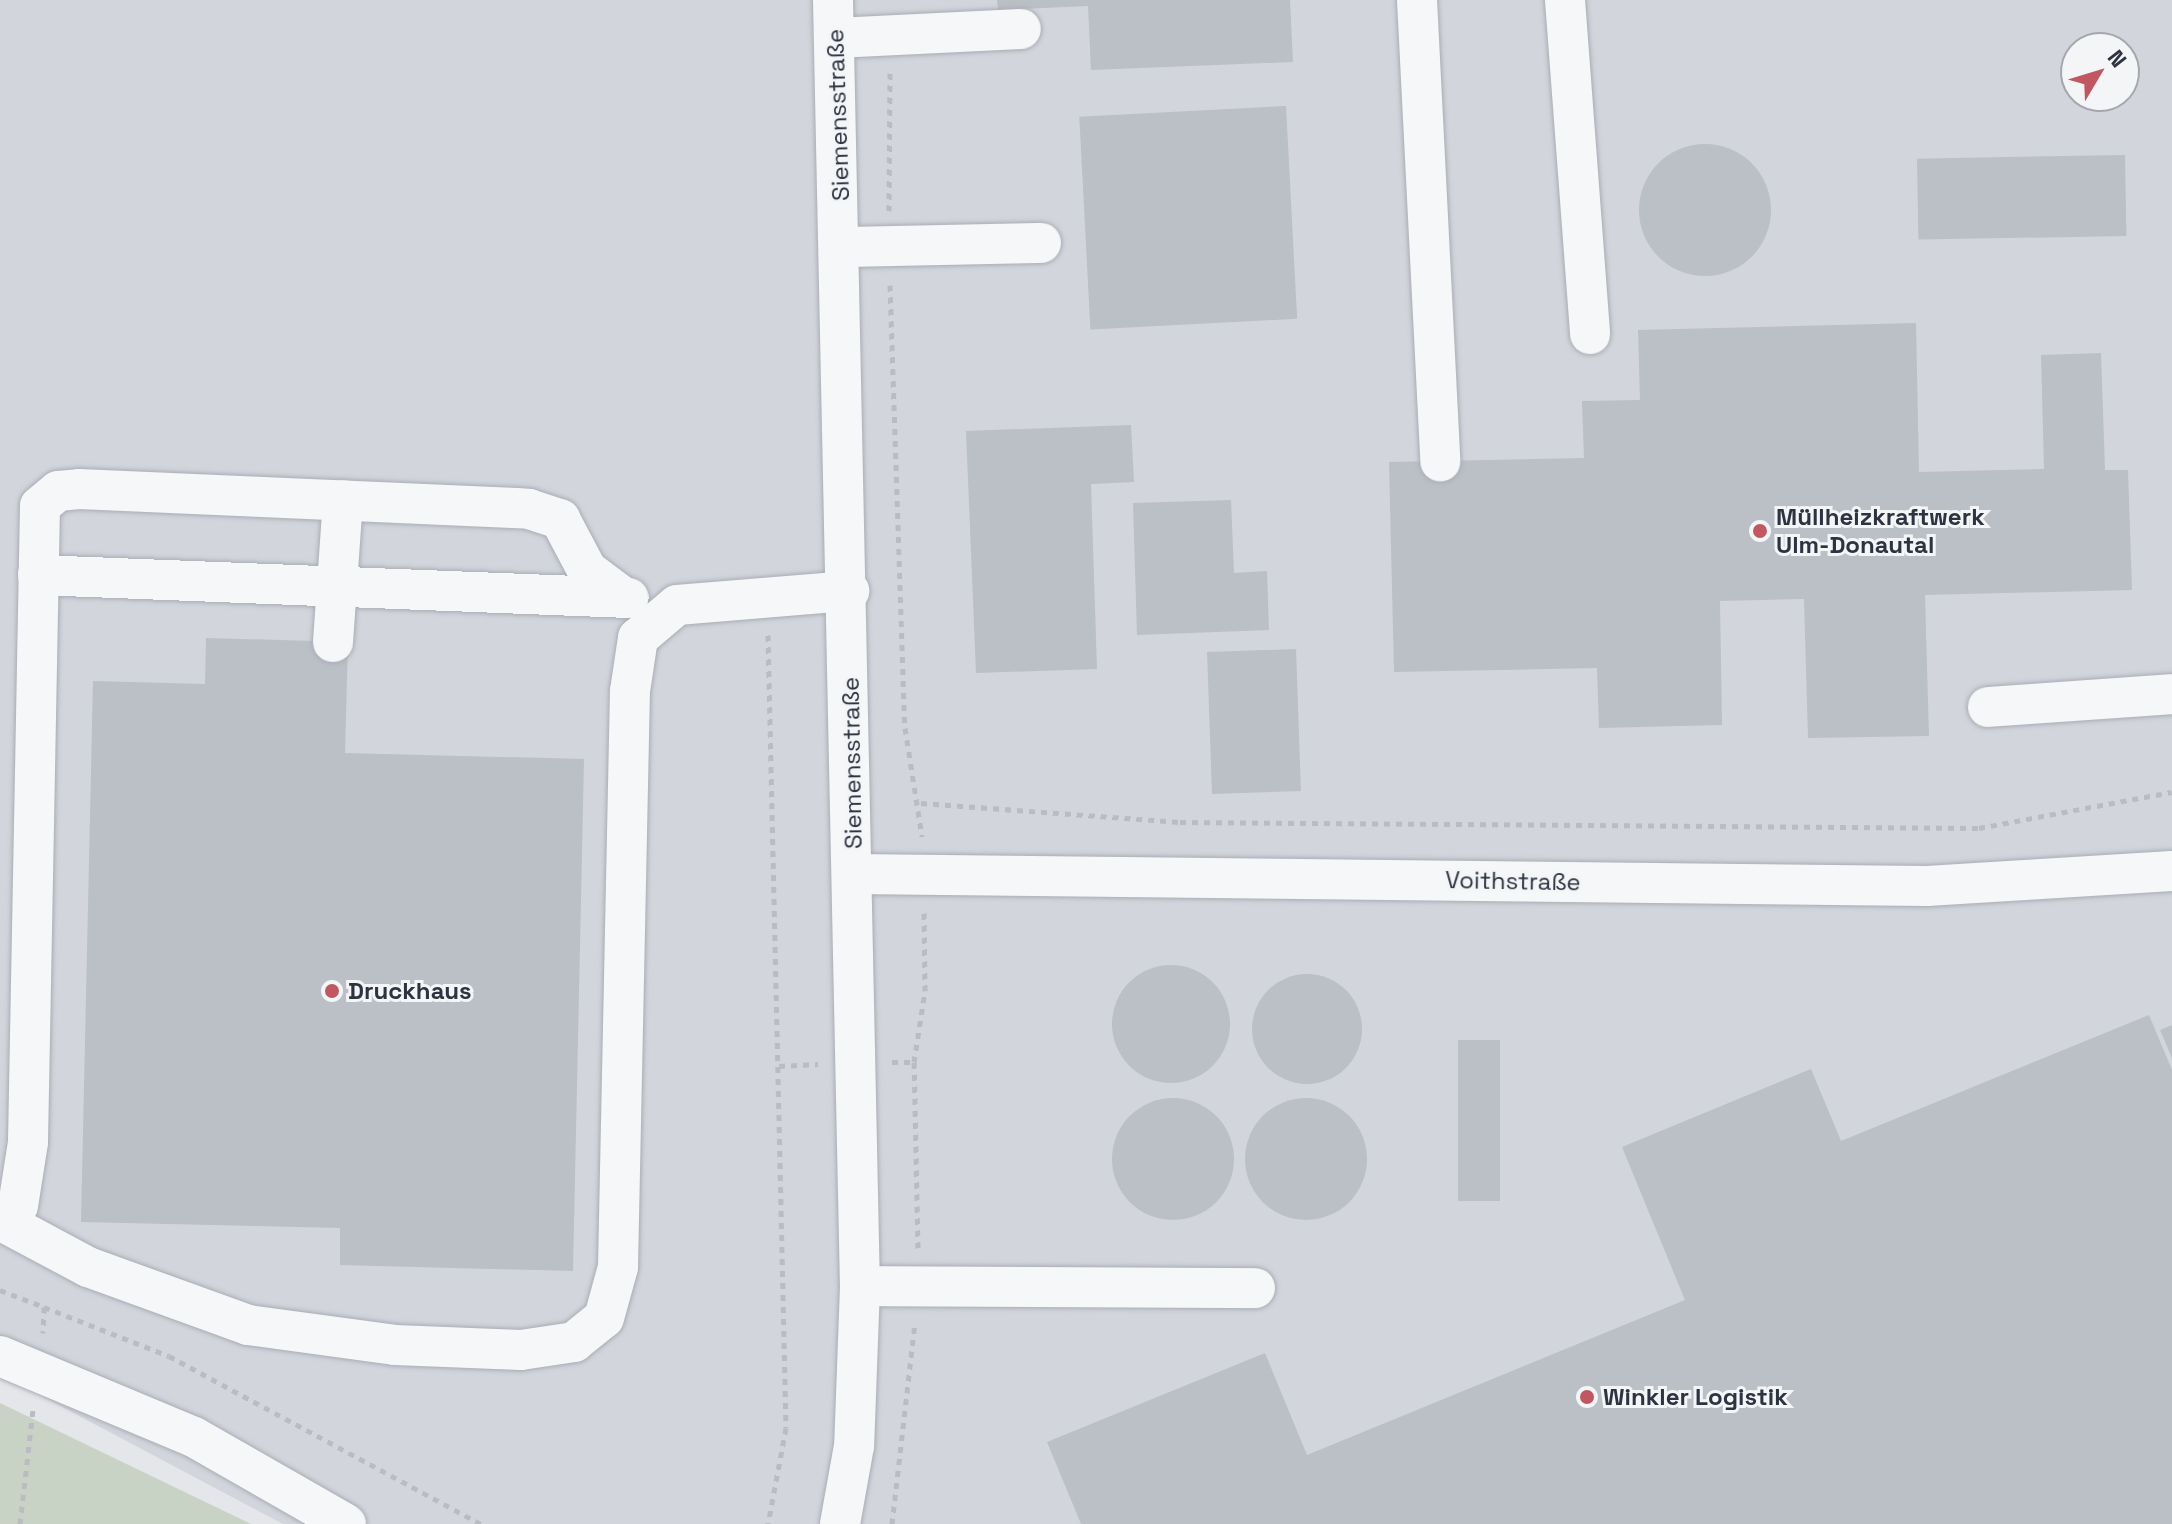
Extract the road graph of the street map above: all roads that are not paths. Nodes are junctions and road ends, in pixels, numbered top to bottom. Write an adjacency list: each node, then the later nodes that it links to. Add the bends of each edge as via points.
1 (1417, 0): 8 (street)
2 (1565, 0): 7 (street)
3 (834, 19): 4 (street, via 890,34); 6 (street, Siemensstraße)
4 (1021, 29)
5 (1041, 243): 6 (street)
6 (843, 247): 12 (street, Siemensstraße)
7 (1590, 334)
8 (1440, 461)
9 (343, 500): 10 (street, via 58,491 40,506); 11 (street); 13 (street, via 539,512 560,519 587,570)
10 (38, 575): 11 (street); 21 (street, via 28,1142)
11 (338, 586): 13 (street); 15 (street)
12 (849, 591): 14 (street); 19 (street, Siemensstraße)
13 (623, 597): 14 (street)
14 (677, 605): 21 (street, via 638,638 630,691 618,1267 604,1318 574,1342 521,1350 395,1345 248,1325 88,1267)
15 (333, 642)
16 (2172, 694): 17 (street)
17 (1988, 707)
18 (2172, 871): 19 (street, Voithstraße, via 1927,886)
19 (854, 874): 22 (street, Siemensstraße)
20 (0, 1170): 21 (street)
21 (9, 1213)
22 (860, 1286): 23 (street); 26 (street, Siemensstraße, via 854,1446)
23 (1255, 1288)
24 (0, 1356): 25 (street, via 194,1437)
25 (346, 1524)
26 (840, 1524)

